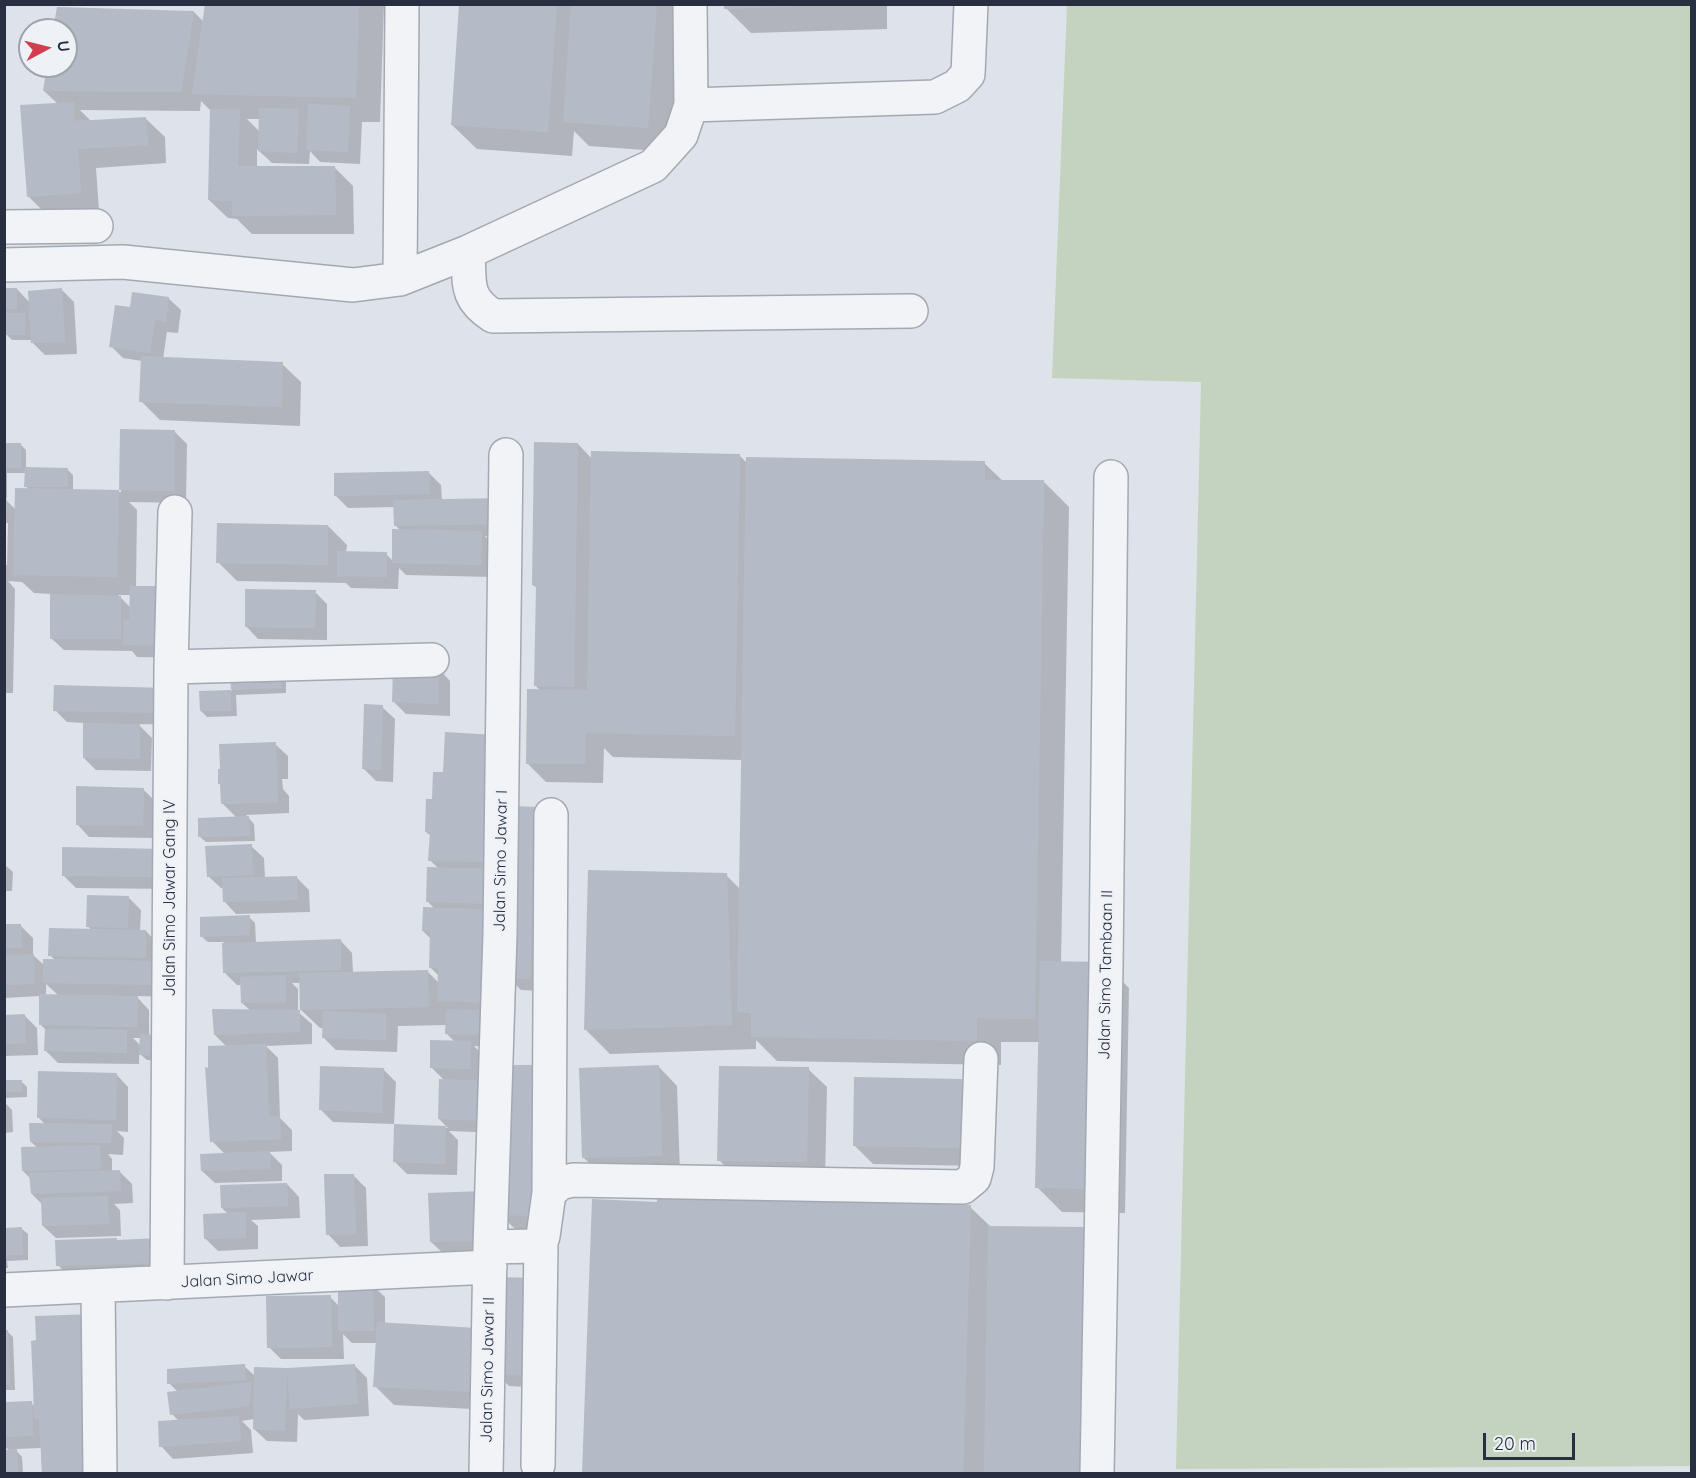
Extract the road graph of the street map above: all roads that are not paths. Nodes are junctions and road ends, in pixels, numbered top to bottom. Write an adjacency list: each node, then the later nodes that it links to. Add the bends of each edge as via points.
1 (402, 4): 9 (street)
2 (690, 4): 4 (street)
3 (971, 4): 4 (street, via 968,74 957,86 935,97)
4 (691, 105): 7 (street, via 681,135 653,166)
5 (4, 226): 6 (street)
6 (96, 226)
7 (468, 252): 9 (street); 10 (street, via 471,295 493,316)
8 (4, 265): 9 (street, via 123,262 353,285)
9 (400, 279)
10 (910, 311)
11 (506, 455): 20 (street, Jalan Simo Jawar I, via 500,934)
12 (1110, 477): 27 (street, Jalan Simo Tambaan II)
13 (175, 512): 15 (street, Jalan Simo Jawar Gang IV)
14 (432, 660): 15 (street)
15 (171, 667): 21 (street, Jalan Simo Jawar Gang IV)
16 (551, 815): 18 (street)
17 (981, 1059): 18 (street, via 977,1167 974,1178 963,1187 573,1180 560,1183)
18 (549, 1193): 19 (street)
19 (541, 1242): 20 (street, Jalan Simo Jawar); 24 (street)
20 (490, 1257): 21 (street, Jalan Simo Jawar); 26 (street, Jalan Simo Jawar II)
21 (167, 1283): 22 (street, Jalan Simo Jawar)
22 (98, 1286): 23 (street, Jalan Simo Jawar); 25 (street)
23 (4, 1290)
24 (538, 1465)
25 (100, 1473)
26 (486, 1473)
27 (1097, 1473)

